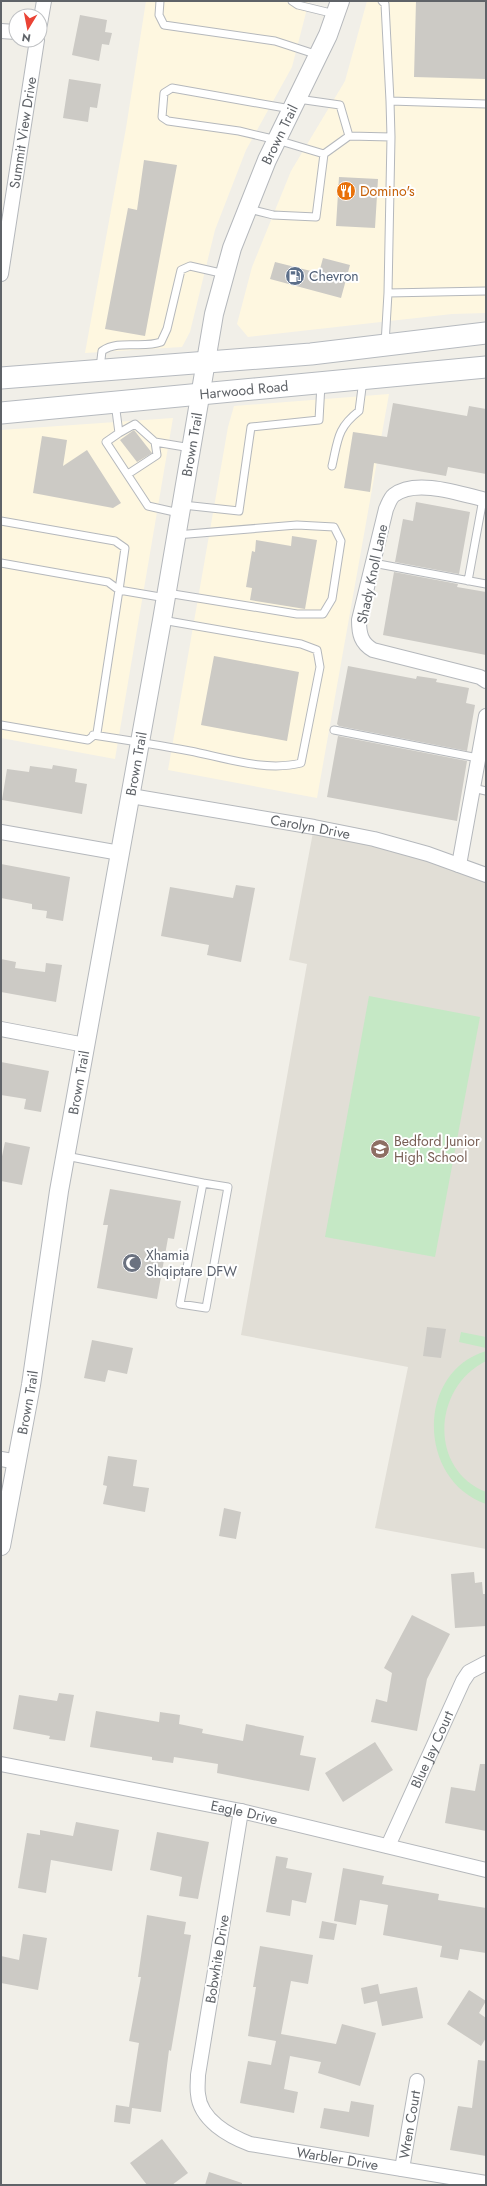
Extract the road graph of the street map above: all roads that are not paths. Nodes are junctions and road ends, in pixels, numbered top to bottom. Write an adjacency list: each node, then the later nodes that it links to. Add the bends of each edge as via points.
1 (160, 1): 6 (lane, via 159,15 164,25 275,40)
2 (292, 1): 4 (lane, via 298,5)
3 (382, 1): 7 (lane, via 385,4)
4 (338, 7): 6 (street, Brown Trail)
5 (36, 48): 15 (street, Summit View Drive)
6 (318, 55): 8 (street, Brown Trail)
7 (390, 101): 9 (lane); 11 (lane)
8 (295, 104): 10 (lane, via 340,105); 12 (street, Brown Trail); 12 (lane, via 172,88 164,94 162,117 168,121 239,131)
9 (486, 104)
10 (349, 136): 11 (lane); 13 (lane)
11 (391, 137): 18 (lane)
12 (277, 140): 13 (lane); 14 (street, Brown Trail)
13 (324, 154): 14 (lane, via 316,217 273,215)
14 (248, 209): 16 (street, Brown Trail, via 232,248)
15 (1, 274)
16 (225, 274): 21 (street, Brown Trail, via 214,314); 23 (lane, via 190,266 182,270 167,330 161,342 153,345 110,345 102,351)
17 (486, 291): 18 (lane)
18 (388, 293): 20 (lane)
19 (486, 333): 20 (main road)
20 (385, 346): 21 (main road)
21 (206, 362): 23 (main road); 27 (street, Brown Trail)
22 (486, 367): 25 (main road, Harwood Road)
23 (99, 370): 24 (main road)
24 (1, 378)
25 (363, 378): 26 (main road, Harwood Road); 33 (lane, via 359,411 347,420 341,429)
26 (322, 382): 27 (main road, Harwood Road); 36 (lane, via 319,420 251,428 239,512)
27 (200, 394): 28 (main road, Harwood Road); 32 (street, Brown Trail)
28 (114, 402): 29 (main road, Harwood Road); 30 (lane)
29 (1, 414)
30 (119, 433): 31 (lane, via 135,424); 34 (lane, via 106,442)
31 (155, 442): 32 (lane); 34 (lane, via 157,455)
32 (191, 448): 36 (street, Brown Trail)
33 (332, 466)
34 (128, 474): 36 (lane, via 148,506)
35 (485, 500): 40 (street, Shady Knoll Lane, via 427,487 404,490 393,496 386,509); 41 (lane)
36 (180, 508): 38 (street, Brown Trail)
37 (1, 521): 43 (lane, via 115,541 125,548)
38 (176, 535): 44 (street, Brown Trail); 44 (lane, via 297,525 334,527 341,541 332,599 323,614 297,614)
39 (1, 563): 43 (lane, via 108,582)
40 (373, 563): 41 (lane); 46 (street, Shady Knoll Lane, via 360,620 359,634 365,645 373,650 480,677)
41 (468, 581): 42 (lane)
42 (486, 584)
43 (119, 590): 44 (lane); 50 (lane, via 97,733)
44 (166, 595): 45 (street, Brown Trail)
45 (162, 620): 51 (street, Brown Trail); 51 (lane, via 301,644 317,650 320,667 301,762 285,767)
46 (486, 681)
47 (486, 716): 52 (street)
48 (1, 725): 50 (lane, via 88,740)
49 (334, 730): 52 (lane)
50 (94, 735): 51 (lane)
51 (140, 742): 54 (street, Brown Trail)
52 (478, 758): 53 (street)
53 (479, 789): 57 (street)
54 (131, 796): 56 (street, Brown Trail); 57 (street, Carolyn Drive, via 366,838)
55 (1, 832): 56 (street)
56 (120, 852): 60 (street, Brown Trail)
57 (459, 865): 58 (street, Carolyn Drive)
58 (486, 875)
59 (1, 1029): 60 (street)
60 (85, 1045): 61 (street, Brown Trail)
61 (66, 1156): 62 (lane); 63 (street, Brown Trail)
62 (203, 1183): 62 (lane, via 180,1304 206,1308 228,1187)
63 (9, 1460): 64 (street, Brown Trail)
64 (1, 1546)
65 (486, 1663): 68 (street, Blue Jay Court, via 469,1672 463,1681)
66 (1, 1764): 67 (street, Eagle Drive)
67 (241, 1811): 68 (street, Eagle Drive); 71 (street, Bobwhite Drive, via 198,2075)
68 (388, 1846): 69 (street, Eagle Drive)
69 (486, 1870)
70 (417, 2081): 72 (street, Wren Court)
71 (201, 2107): 72 (street, Warbler Drive, via 217,2127 231,2137 250,2144)
72 (402, 2169): 73 (street, Warbler Drive)
73 (486, 2183)

